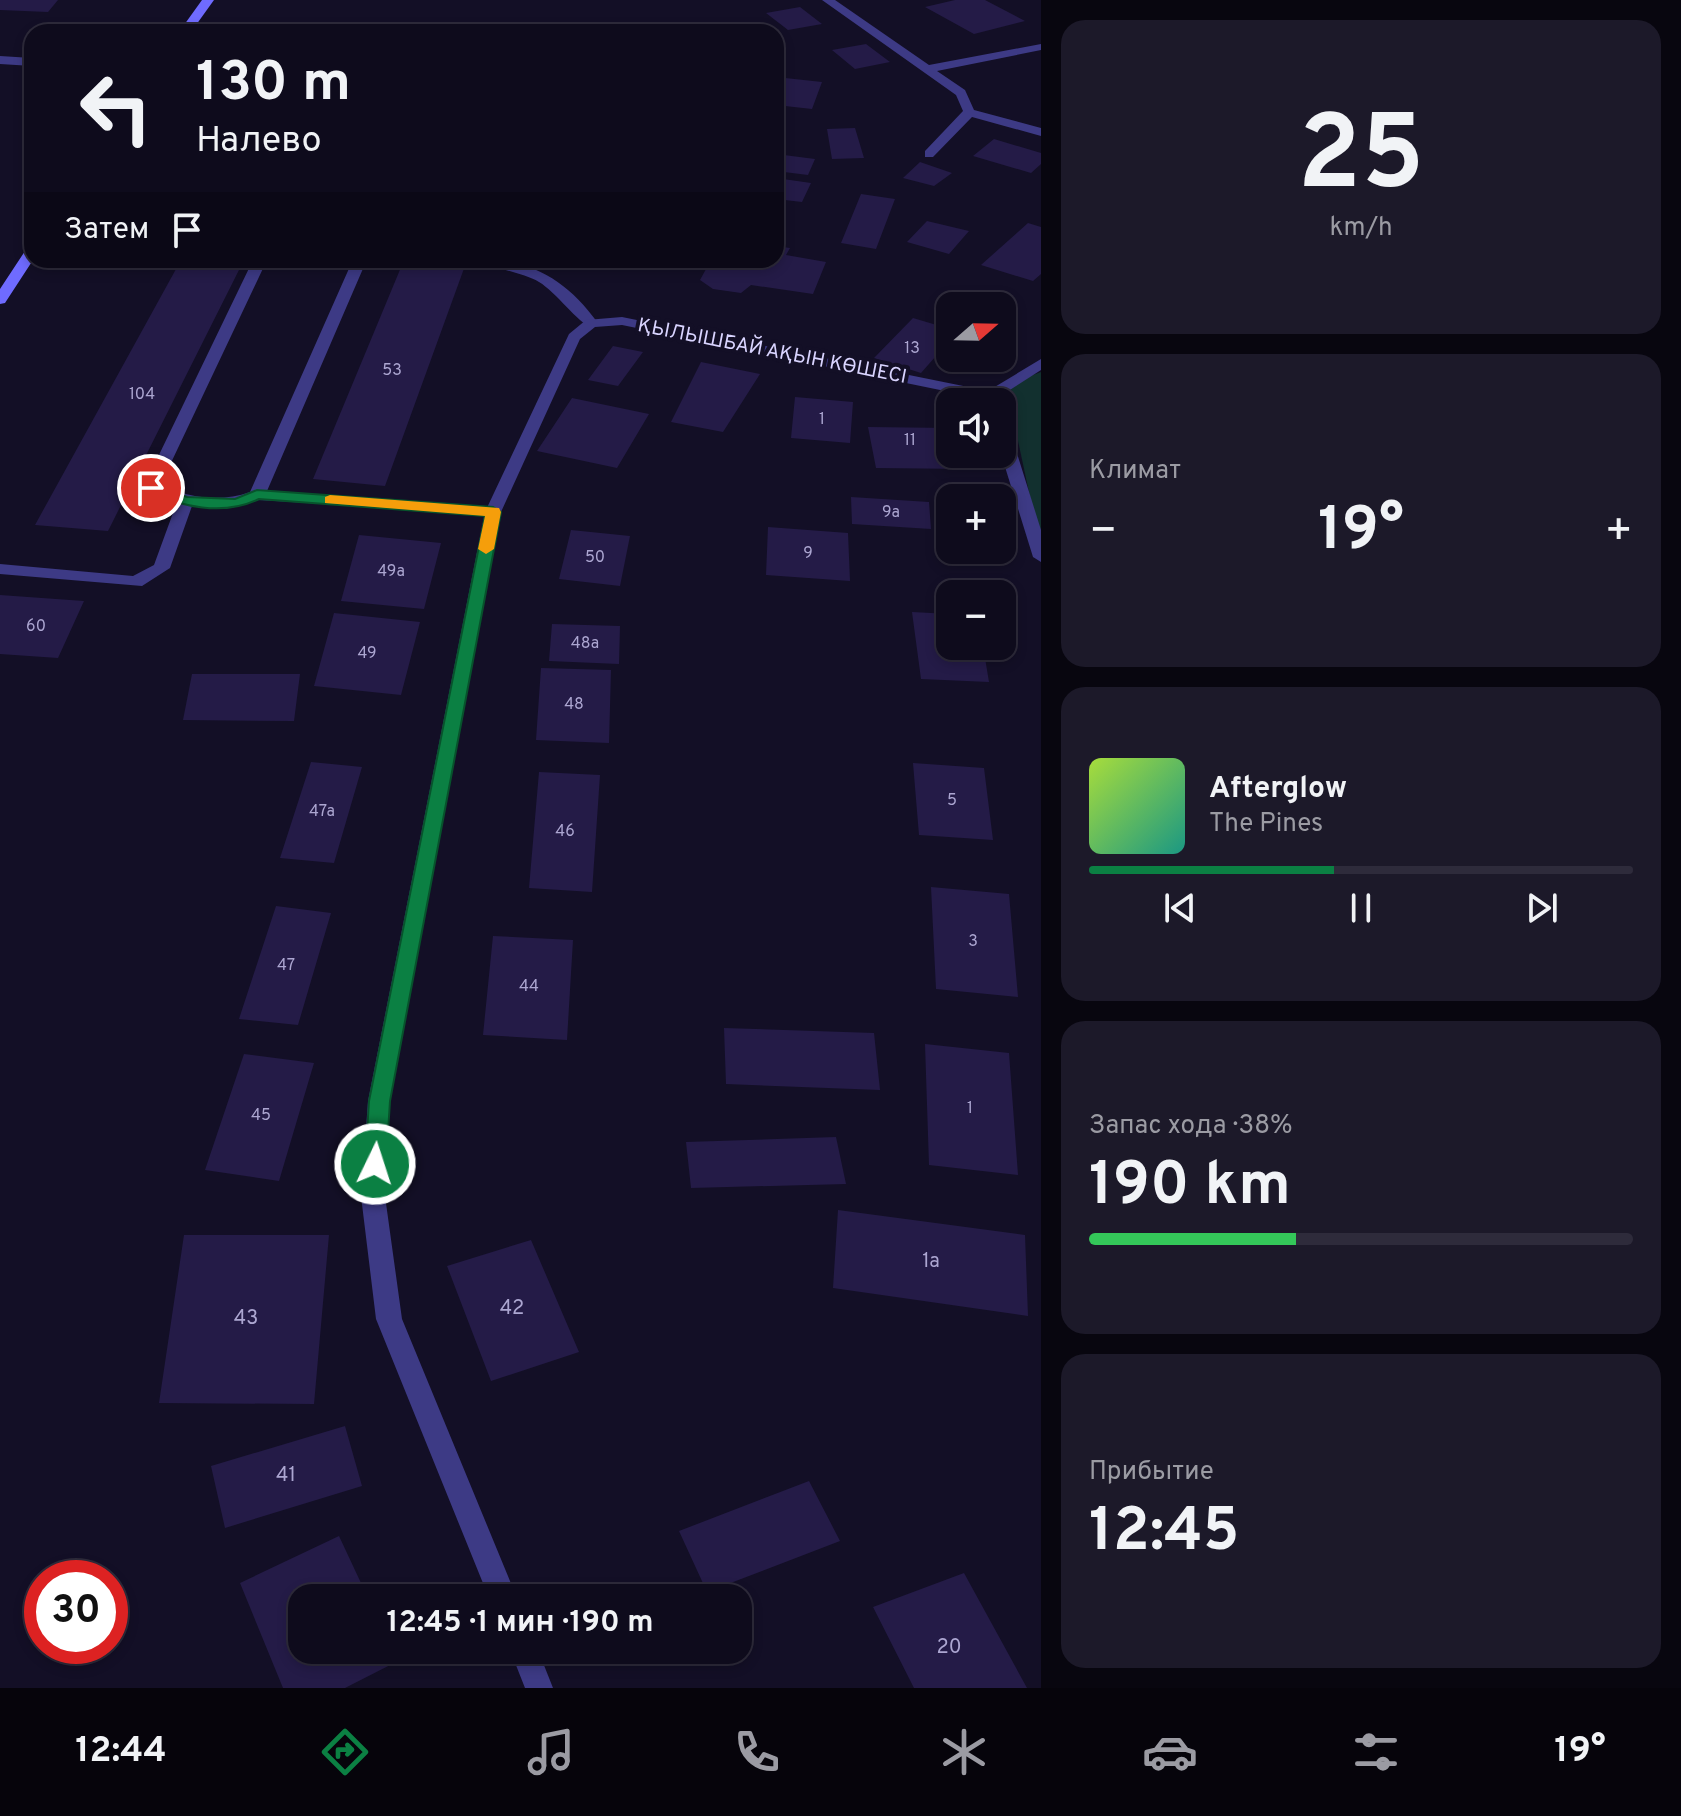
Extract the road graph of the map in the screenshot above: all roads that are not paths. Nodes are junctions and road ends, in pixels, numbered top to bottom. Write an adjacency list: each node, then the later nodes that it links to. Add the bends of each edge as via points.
1 (208, 0): 3 (street)
2 (828, 0): 7 (street)
3 (191, 24)
4 (1041, 47): 7 (street)
5 (0, 60): 6 (street)
6 (24, 62)
7 (927, 69): 8 (street, via 961,93)
8 (969, 112): 9 (street); 10 (street)
9 (1041, 132)
10 (929, 154)
11 (24, 263): 15 (street)
12 (256, 268): 22 (street, via 151,488)
13 (356, 268): 21 (street)
14 (513, 268): 16 (street, via 548,279 570,295)
15 (0, 300)
16 (591, 323): 18 (street, ҚЫЛЫШБАЙ АҚЫН КӨШЕСІ, via 622,321); 23 (street, via 574,337)
17 (1041, 363): 19 (street)
18 (940, 388)
19 (1007, 388)
20 (1013, 468): 24 (street)
21 (257, 495): 22 (street, via 237,504); 23 (street)
22 (185, 502): 25 (street, via 161,568 136,582)
23 (493, 512): 26 (street, via 379,1101 373,1196 389,1319)
24 (1041, 557)
25 (0, 569)
26 (497, 1584)
27 (530, 1664): 28 (street)
28 (539, 1688)

